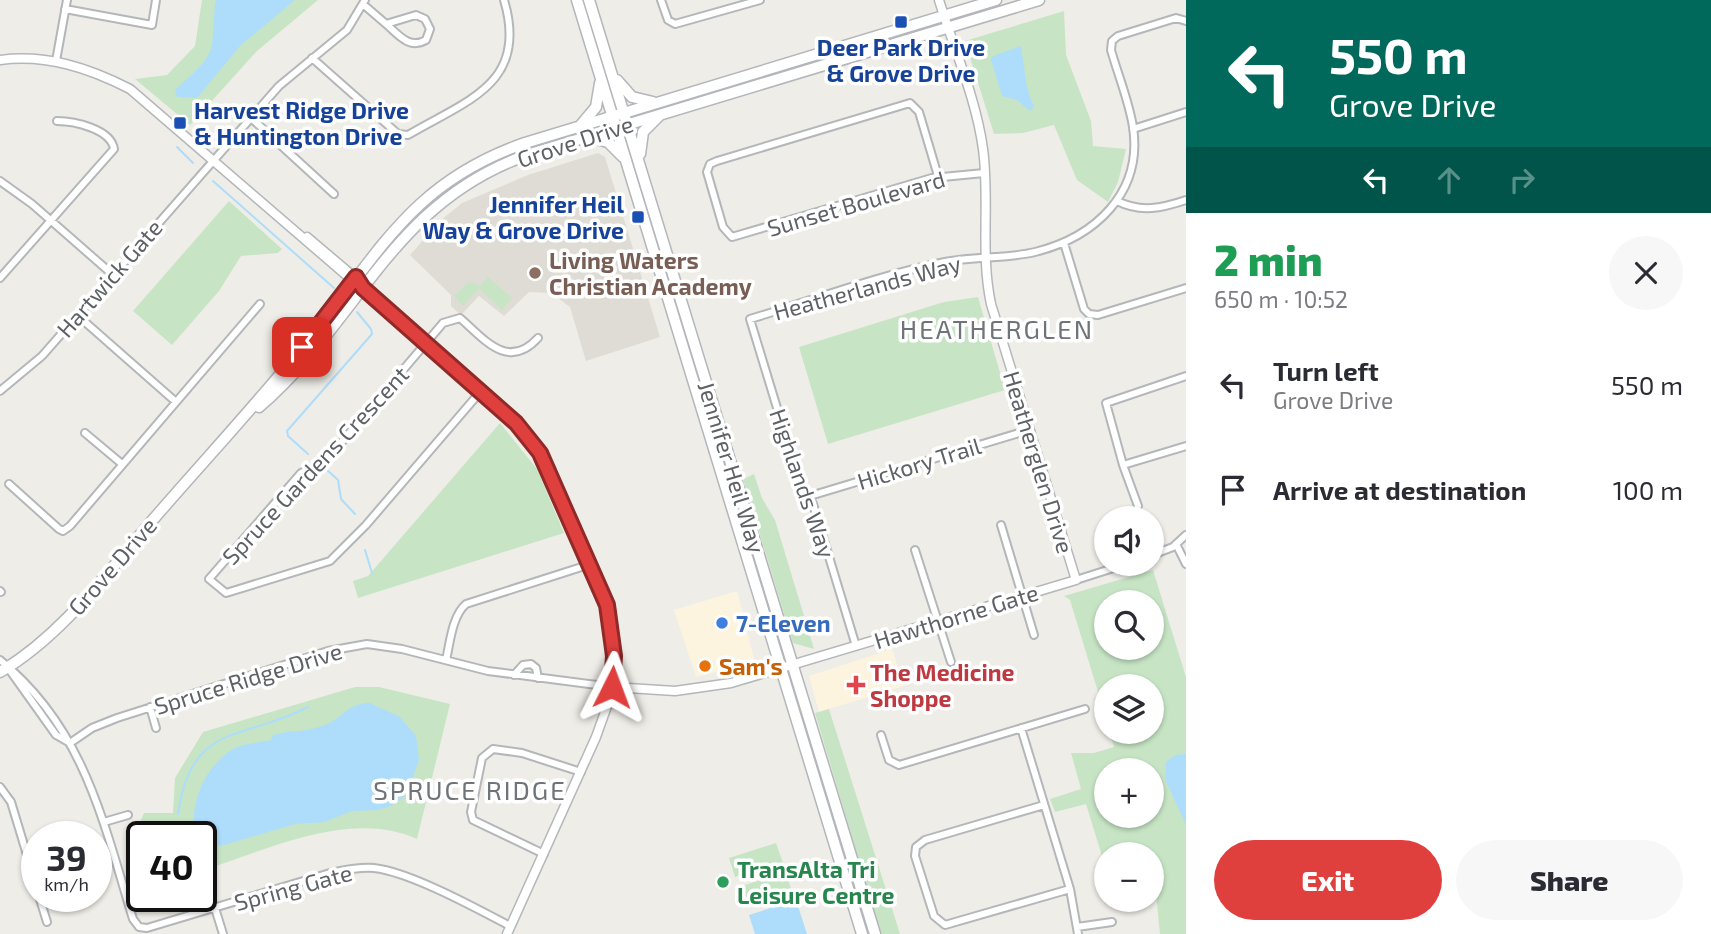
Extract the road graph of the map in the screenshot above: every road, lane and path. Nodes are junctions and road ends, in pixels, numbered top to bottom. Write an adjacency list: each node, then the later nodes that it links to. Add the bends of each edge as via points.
1 (67, 0): 12 (street)
2 (156, 0): 12 (street, via 152,25)
3 (504, 0): 16 (street, via 510,42 495,80 475,99 408,135 398,134)
4 (577, 0): 20 (main road, Jennifer Heil Way)
5 (589, 0): 19 (main road, Jennifer Heil Way)
6 (661, 0): 7 (street, via 668,20 675,24)
7 (760, 0)
8 (939, 0): 13 (street, Heatherglen Drive)
9 (996, 0): 13 (main road, Grove Drive)
10 (1040, 0): 13 (main road, Grove Drive)
11 (364, 3): 15 (street); 16 (street, Hartwick Gate, via 347,30)
12 (65, 9): 18 (street)
13 (946, 21): 21 (main road, Grove Drive); 24 (main road, Grove Drive); 36 (street, Heatherglen Drive, via 977,117)
14 (1186, 21): 31 (street, Heatherlands Way, via 1171,19 1112,41)
15 (386, 23): 15 (street, via 412,44 429,34 425,19 416,15)
16 (313, 58): 26 (street, Hartwick Gate)
17 (0, 60): 18 (street)
18 (56, 61): 33 (street, via 98,72 130,89)
19 (611, 71): 21 (main road, via 632,97); 22 (main road, Jennifer Heil Way)
20 (600, 76): 25 (main road, Jennifer Heil Way); 29 (main road, via 596,107)
21 (657, 102): 22 (main road, Grove Drive)
22 (624, 112): 25 (main road, Grove Drive); 28 (main road, Jennifer Heil Way)
23 (1186, 112): 31 (street)
24 (662, 113): 28 (main road, Grove Drive); 35 (main road, via 643,132)
25 (612, 116): 29 (main road, Grove Drive); 30 (main road, Jennifer Heil Way)
26 (250, 117): 33 (street, Hartwick Gate); 39 (street)
27 (57, 121): 42 (street, via 90,128 114,144 114,149)
28 (627, 124): 30 (main road, Grove Drive); 35 (main road, Jennifer Heil Way)
29 (579, 126): 47 (main road, Grove Drive, via 512,147 450,179 392,229)
30 (616, 127): 32 (main road, Grove Drive); 34 (main road, Jennifer Heil Way)
31 (1133, 129): 40 (street, Heatherlands Way, via 1133,166)
32 (585, 137): 34 (main road, via 608,142); 48 (main road, Grove Drive, via 516,159 457,189 420,218)
33 (213, 158): 45 (street, Hartwick Gate); 47 (street)
34 (625, 159): 85 (main road, Jennifer Heil Way)
35 (640, 165): 83 (main road, Jennifer Heil Way)
36 (985, 173): 37 (street, Sunset Boulevard); 44 (street, Heatherglen Drive)
37 (938, 176): 37 (street, Sunset Boulevard, via 918,109 905,103 710,164 707,175 729,236)
38 (0, 181): 42 (street)
39 (334, 194)
40 (1117, 201): 41 (street, via 1151,209); 43 (street, Heatherlands Way, via 1093,227)
41 (1186, 201)
42 (51, 220): 45 (street); 46 (street)
43 (1064, 243): 44 (street, Heatherlands Way, via 1028,253); 49 (street, via 1089,314)
44 (984, 257): 52 (street, Heatherlands Way, via 935,264); 59 (street, Heatherglen Drive, via 991,304)
45 (112, 274): 51 (street, Hartwick Gate)
46 (0, 278)
47 (354, 280): 48 (street); 62 (main road, Grove Drive)
48 (363, 288): 54 (street); 62 (main road, Grove Drive, via 290,380)
49 (1186, 288)
50 (260, 304): 58 (street)
51 (76, 315): 56 (street, Hartwick Gate, via 33,365); 58 (street)
52 (750, 320): 66 (street, Highlands Way, via 798,477)
53 (538, 338): 54 (street, Spruce Gardens Crescent, via 530,347 507,353 494,349 460,318 443,323)
54 (426, 344): 57 (street); 57 (street, Spruce Gardens Crescent, via 328,458 301,473 209,579 226,593 330,561)
55 (1186, 376): 64 (street, via 1106,403)
56 (0, 391)
57 (481, 391): 73 (street, via 540,453)
58 (176, 402): 63 (street)
59 (1029, 430): 66 (street, Hickory Trail); 76 (street, Heatherglen Drive)
60 (85, 433): 63 (street)
61 (1186, 446): 64 (street)
62 (215, 449): 84 (main road, Grove Drive, via 62,623)
63 (122, 464): 65 (street, via 63,531)
64 (1123, 465): 67 (street)
65 (9, 484)
66 (810, 496): 80 (street, Highlands Way)
67 (1138, 506)
68 (1001, 525): 77 (street)
69 (1186, 535): 70 (street)
70 (1176, 544): 72 (street); 74 (street)
71 (915, 550): 78 (street)
72 (1164, 550)
73 (591, 564): 81 (street, via 466,604 460,609); 88 (street, via 612,628)
74 (1186, 564)
75 (1094, 574): 76 (street, Hawthorne Gate)
76 (1076, 580): 77 (street, Hawthorne Gate)
77 (1022, 596): 78 (street, Hawthorne Gate); 79 (street)
78 (938, 622): 80 (street, Hawthorne Gate); 82 (street)
79 (1034, 635)
80 (856, 646): 83 (street, Hawthorne Gate)
81 (446, 660): 86 (street, Spruce Ridge Drive); 89 (street, Spruce Ridge Drive, via 382,645 342,647)
82 (951, 662)
83 (793, 665): 85 (street, Hawthorne Gate); 117 (main road, Jennifer Heil Way)
84 (3, 667): 94 (street, Spring Gate, via 30,687)
85 (781, 669): 88 (street, Spruce Ridge Drive, via 689,690); 116 (main road, Jennifer Heil Way)
86 (514, 675): 87 (street, Spruce Ridge Drive); 87 (street, Spruce Ridge Drive, via 529,663 535,666)
87 (538, 678): 88 (street, Spruce Ridge Drive)
88 (612, 687): 95 (street)
89 (149, 707): 91 (street); 94 (street, Spruce Ridge Drive, via 105,723)
90 (1085, 709): 92 (street)
91 (156, 728)
92 (1021, 728): 93 (street, via 900,765 889,760); 97 (street)
93 (881, 735)
94 (70, 743): 99 (street, Spring Gate, via 89,777)
95 (581, 772): 103 (street); 103 (street, via 522,752 493,749 483,755 473,820)
96 (0, 787): 101 (street, via 11,802)
97 (1044, 805): 104 (street); 104 (street, via 925,841 916,847 915,856 934,916 945,925)
98 (128, 815): 100 (street)
99 (104, 821)
100 (107, 821)
101 (21, 835)
102 (112, 849): 105 (street, Spring Gate)
103 (544, 854): 113 (street)
104 (1070, 888): 114 (street)
105 (126, 896)
106 (217, 907): 113 (street, Spring Gate, via 330,873 376,868 416,882)
107 (44, 912): 111 (street)
108 (131, 912): 109 (street, Spring Gate, via 139,928)
109 (202, 912)
110 (216, 912): 115 (street)
111 (47, 922)
112 (1112, 922): 114 (street)
113 (508, 930)
114 (1077, 930)
115 (223, 934)
116 (862, 934)
117 (875, 934)

